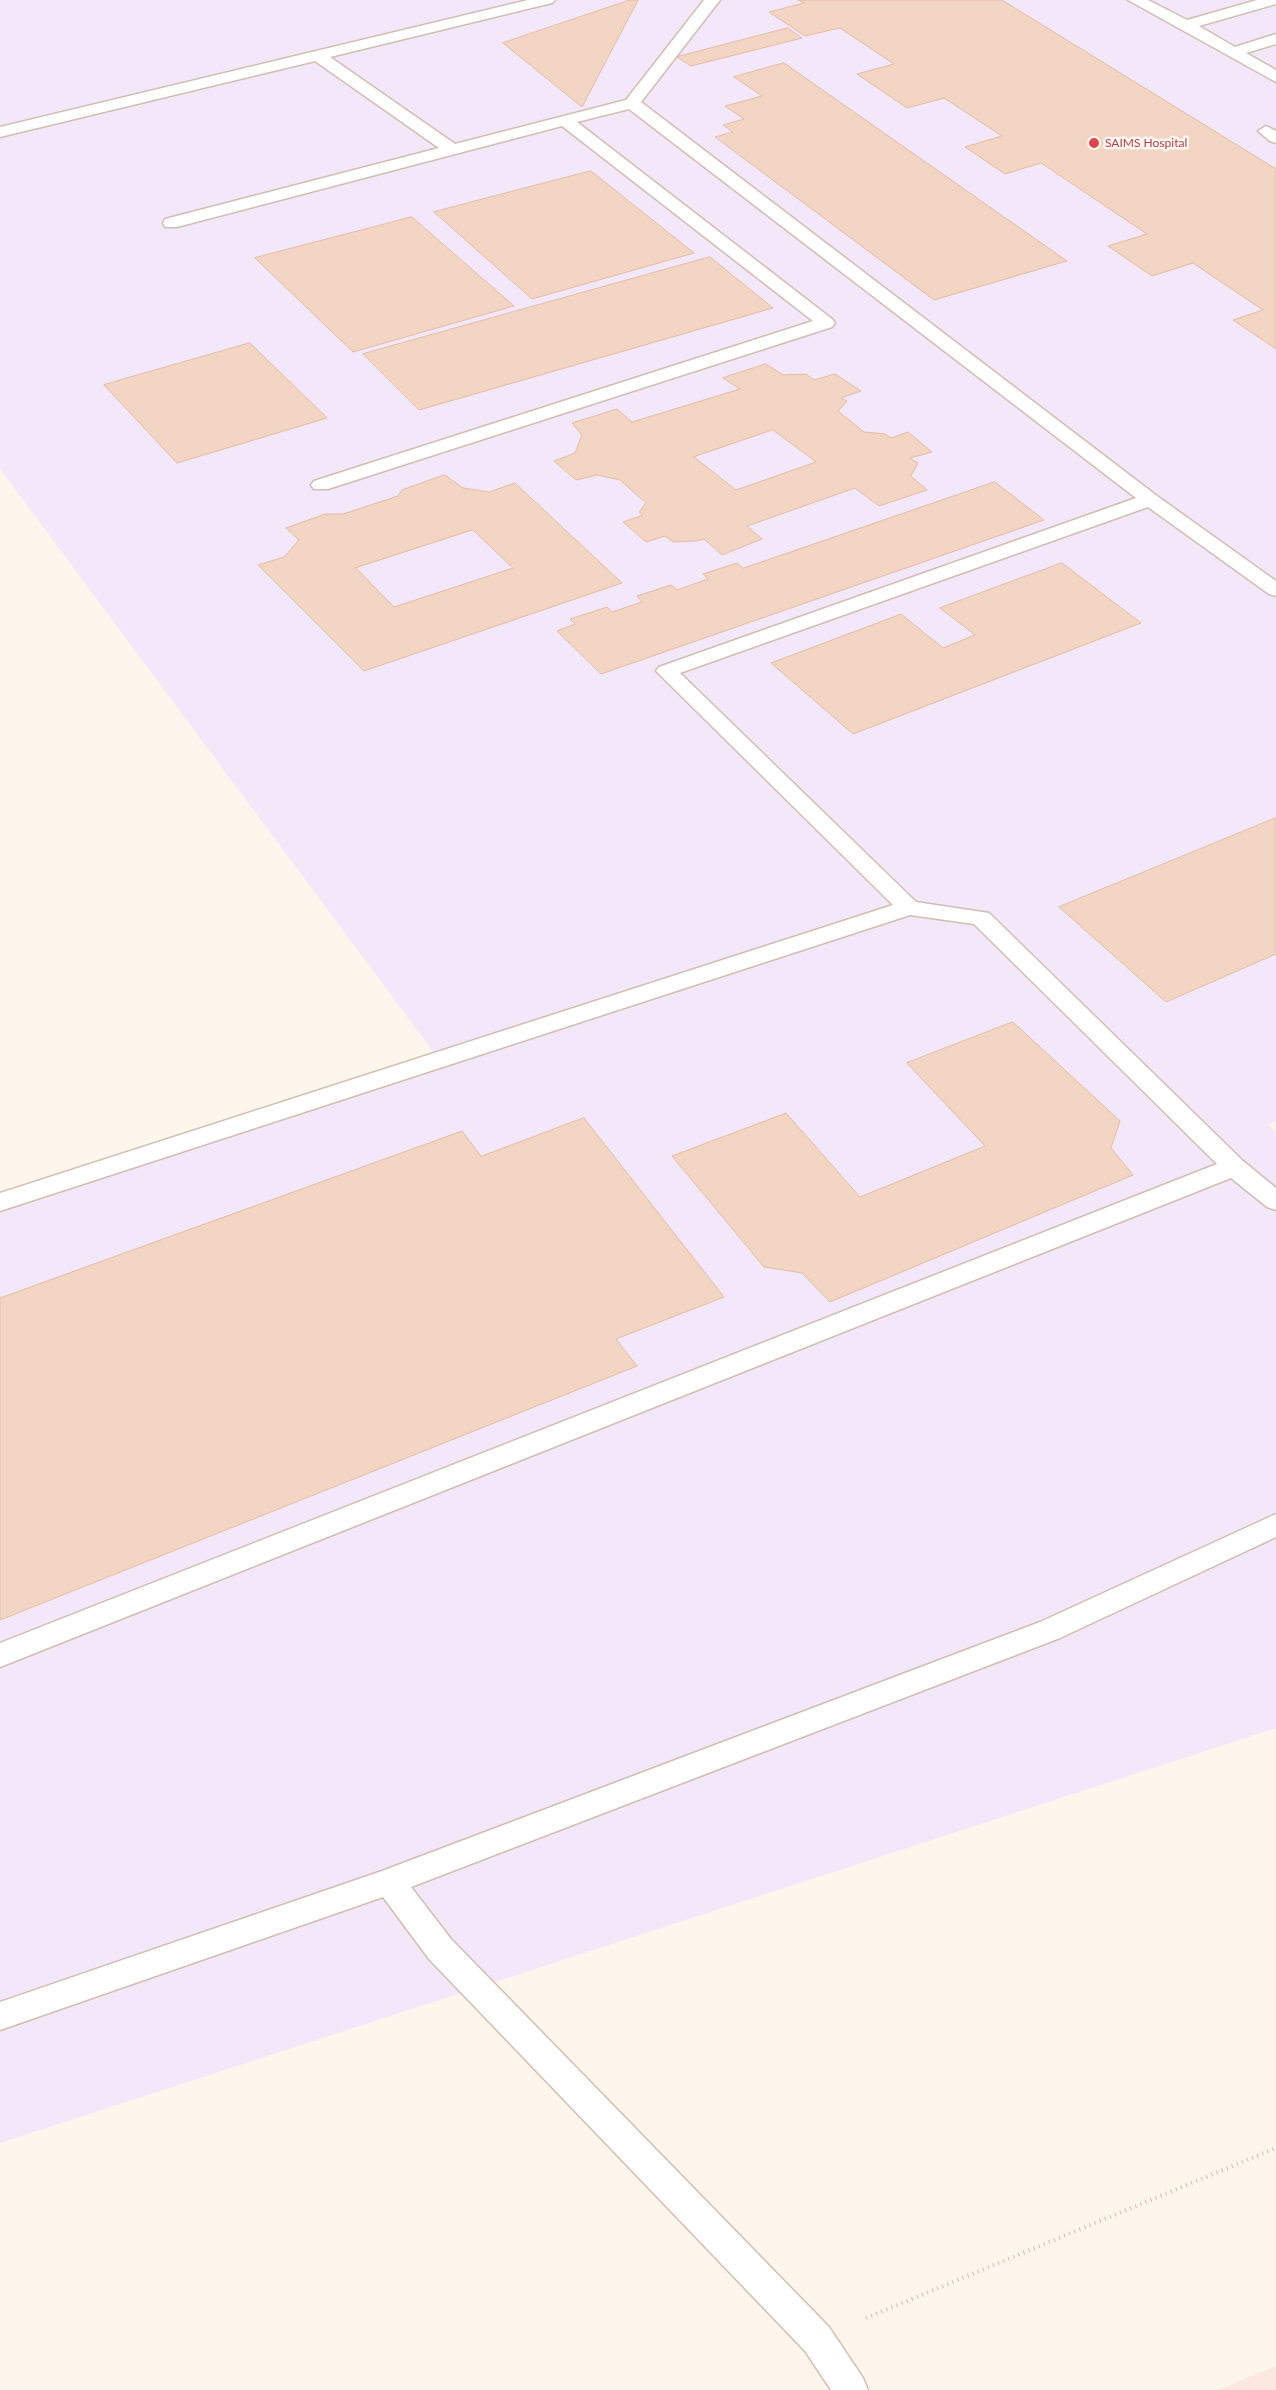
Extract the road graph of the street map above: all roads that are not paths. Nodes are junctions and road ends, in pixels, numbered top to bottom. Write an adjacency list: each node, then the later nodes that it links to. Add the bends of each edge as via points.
1 (547, 0): 8 (lane)
2 (712, 0): 10 (lane)
3 (1136, 0): 5 (lane)
4 (1273, 0): 5 (lane)
5 (1186, 25): 7 (lane)
6 (1276, 39): 7 (lane)
7 (1233, 52): 9 (lane)
8 (316, 55): 12 (lane); 13 (lane)
9 (1276, 77)
10 (632, 102): 11 (lane); 16 (lane)
11 (565, 121): 13 (lane); 15 (lane, via 826,323)
12 (0, 132)
13 (451, 149): 14 (lane)
14 (171, 223)
15 (321, 486)
16 (1150, 500): 17 (lane); 18 (lane, via 666,671)
17 (1276, 590)
18 (909, 908): 19 (lane, via 982,918); 20 (lane)
19 (1234, 1167): 21 (lane); 23 (lane)
20 (0, 1202)
21 (1276, 1202)
22 (1276, 1525): 24 (lane, via 1050,1630)
23 (0, 1655)
24 (389, 1882): 25 (lane); 26 (lane, via 440,1949 817,2339)
25 (0, 2016)
26 (851, 2390)

